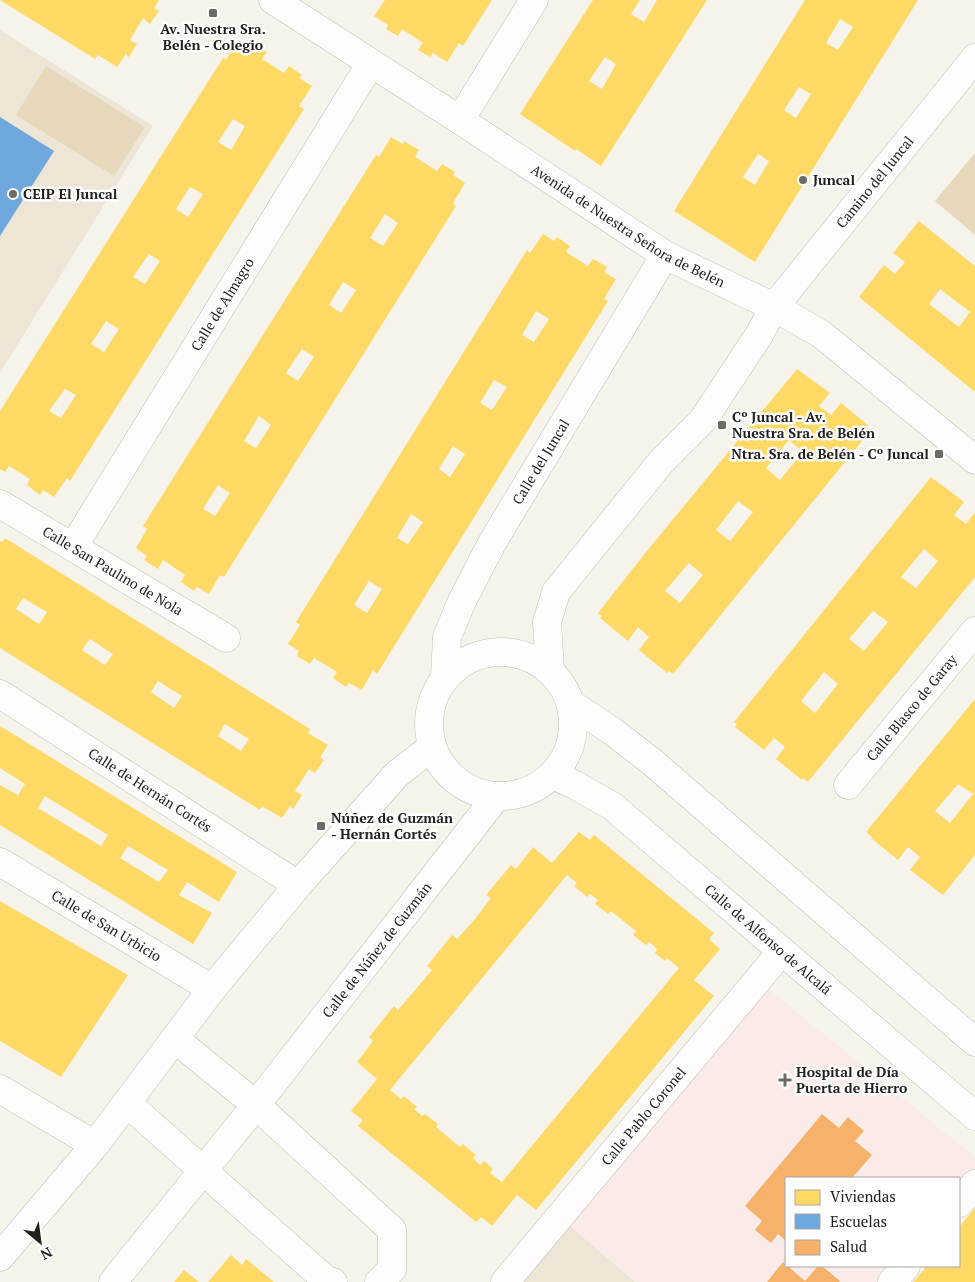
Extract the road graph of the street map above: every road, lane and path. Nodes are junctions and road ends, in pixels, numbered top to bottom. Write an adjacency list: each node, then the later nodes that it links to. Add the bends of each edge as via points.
1 (273, 0): 4 (street, Avenida de Nuestra Señora de Belén)
2 (534, 0): 5 (street)
3 (975, 58): 7 (street, Camino del Juncal)
4 (372, 63): 5 (street, Avenida de Nuestra Señora de Belén); 10 (street, Calle de Almagro)
5 (460, 120): 6 (street, Avenida de Nuestra Señora de Belén)
6 (665, 255): 7 (street, Avenida de Nuestra Señora de Belén); 14 (street, Calle del Juncal, via 492,543 466,592 447,637)
7 (774, 307): 8 (street, Avenida de Nuestra Señora de Belén, via 821,334); 13 (street, via 760,335 703,420 661,462 556,592 547,622)
8 (975, 460)
9 (0, 504): 10 (street, Calle San Paulino de Nola)
10 (73, 547): 12 (street, Calle San Paulino de Nola)
11 (975, 631): 19 (street, Calle Blasco de Garay)
12 (226, 638)
13 (550, 670): 14 (street, via 530,658 508,652 492,653 463,663); 16 (street, via 565,688)
14 (445, 678): 17 (street, via 434,698 429,722)
15 (0, 694): 22 (street, Calle de Hernán Cortés)
16 (570, 704): 18 (street, via 573,733 567,756); 26 (street, via 650,761)
17 (432, 747): 20 (street, via 444,769 462,786); 22 (street, via 397,774)
18 (554, 775): 20 (street, via 534,790); 23 (street, Calle de Alfonso de Alcalá, via 612,806)
19 (848, 784)
20 (497, 796): 29 (street, Calle de Núñez de Guzmán)
21 (0, 862): 24 (street, Calle de San Urbicio)
22 (298, 885): 24 (street)
23 (782, 951): 30 (street, Calle de Alfonso de Alcalá); 40 (street, Calle Pablo Coronel)
24 (212, 989): 25 (street)
25 (175, 1039): 28 (street); 29 (street)
26 (975, 1042)
27 (0, 1089): 31 (street)
28 (127, 1103): 31 (street); 32 (street)
29 (256, 1105): 32 (street, Calle de Núñez de Guzmán); 39 (street, via 392,1230 392,1269)
30 (975, 1116)
31 (95, 1145): 35 (street)
32 (203, 1170): 37 (street, Calle de Núñez de Guzmán); 38 (street, via 326,1280)
33 (975, 1184): 34 (street)
34 (960, 1202)
35 (0, 1257)
36 (905, 1267): 41 (street)
37 (113, 1282)
38 (333, 1282)
39 (379, 1282)
40 (505, 1282)
41 (892, 1282)

